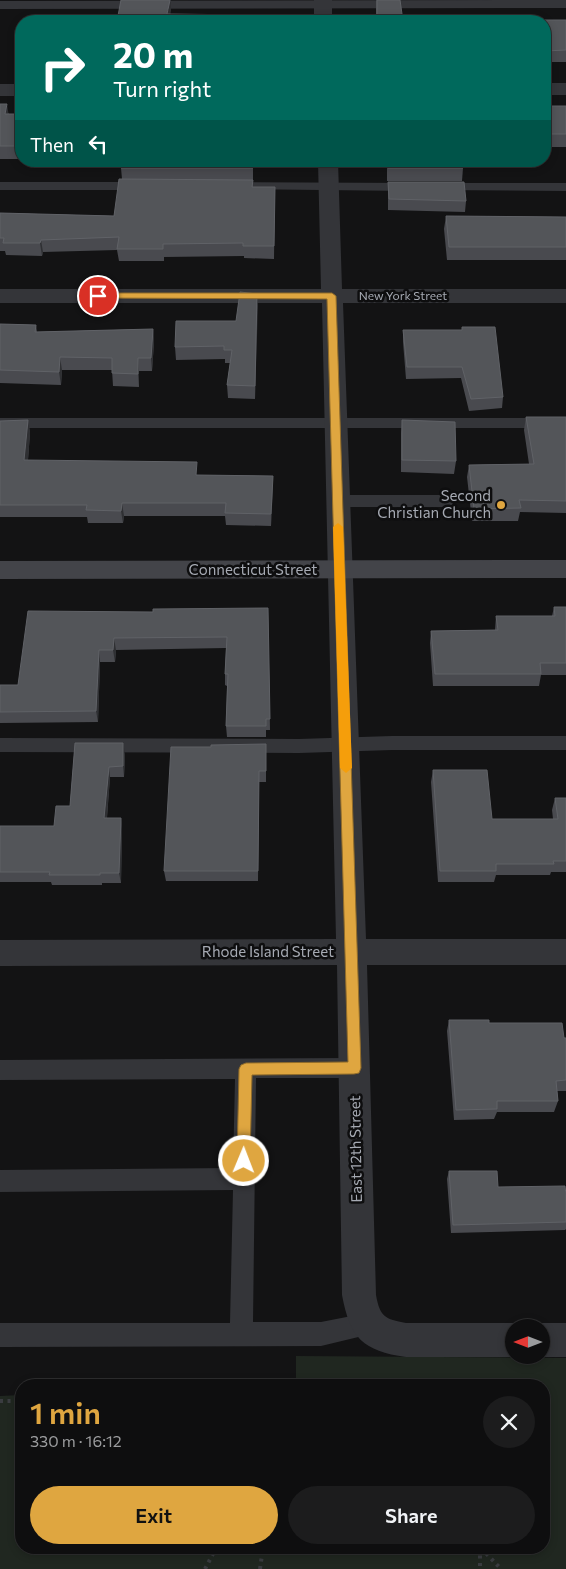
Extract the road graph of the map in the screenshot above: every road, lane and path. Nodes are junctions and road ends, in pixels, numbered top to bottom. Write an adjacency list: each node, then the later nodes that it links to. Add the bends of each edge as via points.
1 (566, 4): 3 (lane)
2 (0, 5): 3 (lane)
3 (323, 9)
4 (551, 89): 5 (street)
5 (566, 89)
6 (0, 90): 7 (street)
7 (15, 90)
8 (328, 167): 12 (street, East 12th Street)
9 (0, 186): 10 (lane)
10 (157, 186)
11 (216, 186): 12 (lane)
12 (328, 186): 13 (lane); 15 (street, East 12th Street)
13 (566, 187)
14 (0, 296): 15 (street, New York Street)
15 (332, 296): 16 (street, New York Street); 18 (street, East 12th Street)
16 (566, 296)
17 (0, 423): 18 (lane)
18 (335, 423): 19 (lane); 20 (street, East 12th Street)
19 (566, 423)
20 (338, 501): 21 (lane); 24 (street, East 12th Street)
21 (446, 501)
22 (566, 569): 24 (street, Connecticut Street)
23 (0, 570): 24 (street, Connecticut Street)
24 (340, 570): 26 (street, East 12th Street)
25 (566, 743): 26 (lane)
26 (345, 744): 27 (lane); 28 (street, East 12th Street)
27 (0, 745)
28 (351, 952): 29 (street, Rhode Island Street); 30 (street, Rhode Island Street); 31 (street, East 12th Street)
29 (566, 952)
30 (0, 953)
31 (354, 1068): 32 (lane); 36 (street, East 12th Street, via 359,1295)
32 (246, 1069): 33 (lane); 34 (lane)
33 (0, 1070)
34 (243, 1179): 35 (lane); 38 (lane)
35 (0, 1181)
36 (367, 1325): 38 (lane, via 321,1334); 39 (street, via 389,1338 406,1340)
37 (0, 1335): 38 (lane)
38 (241, 1335)
39 (505, 1340)
40 (550, 1340): 41 (street)
41 (566, 1340)
42 (0, 1401): 43 (path)
43 (15, 1401)
44 (213, 1554): 48 (path)
45 (262, 1554): 49 (path)
46 (480, 1554): 50 (path)
47 (486, 1554): 51 (path)
48 (205, 1569)
49 (260, 1569)
50 (480, 1569)
51 (501, 1569)

